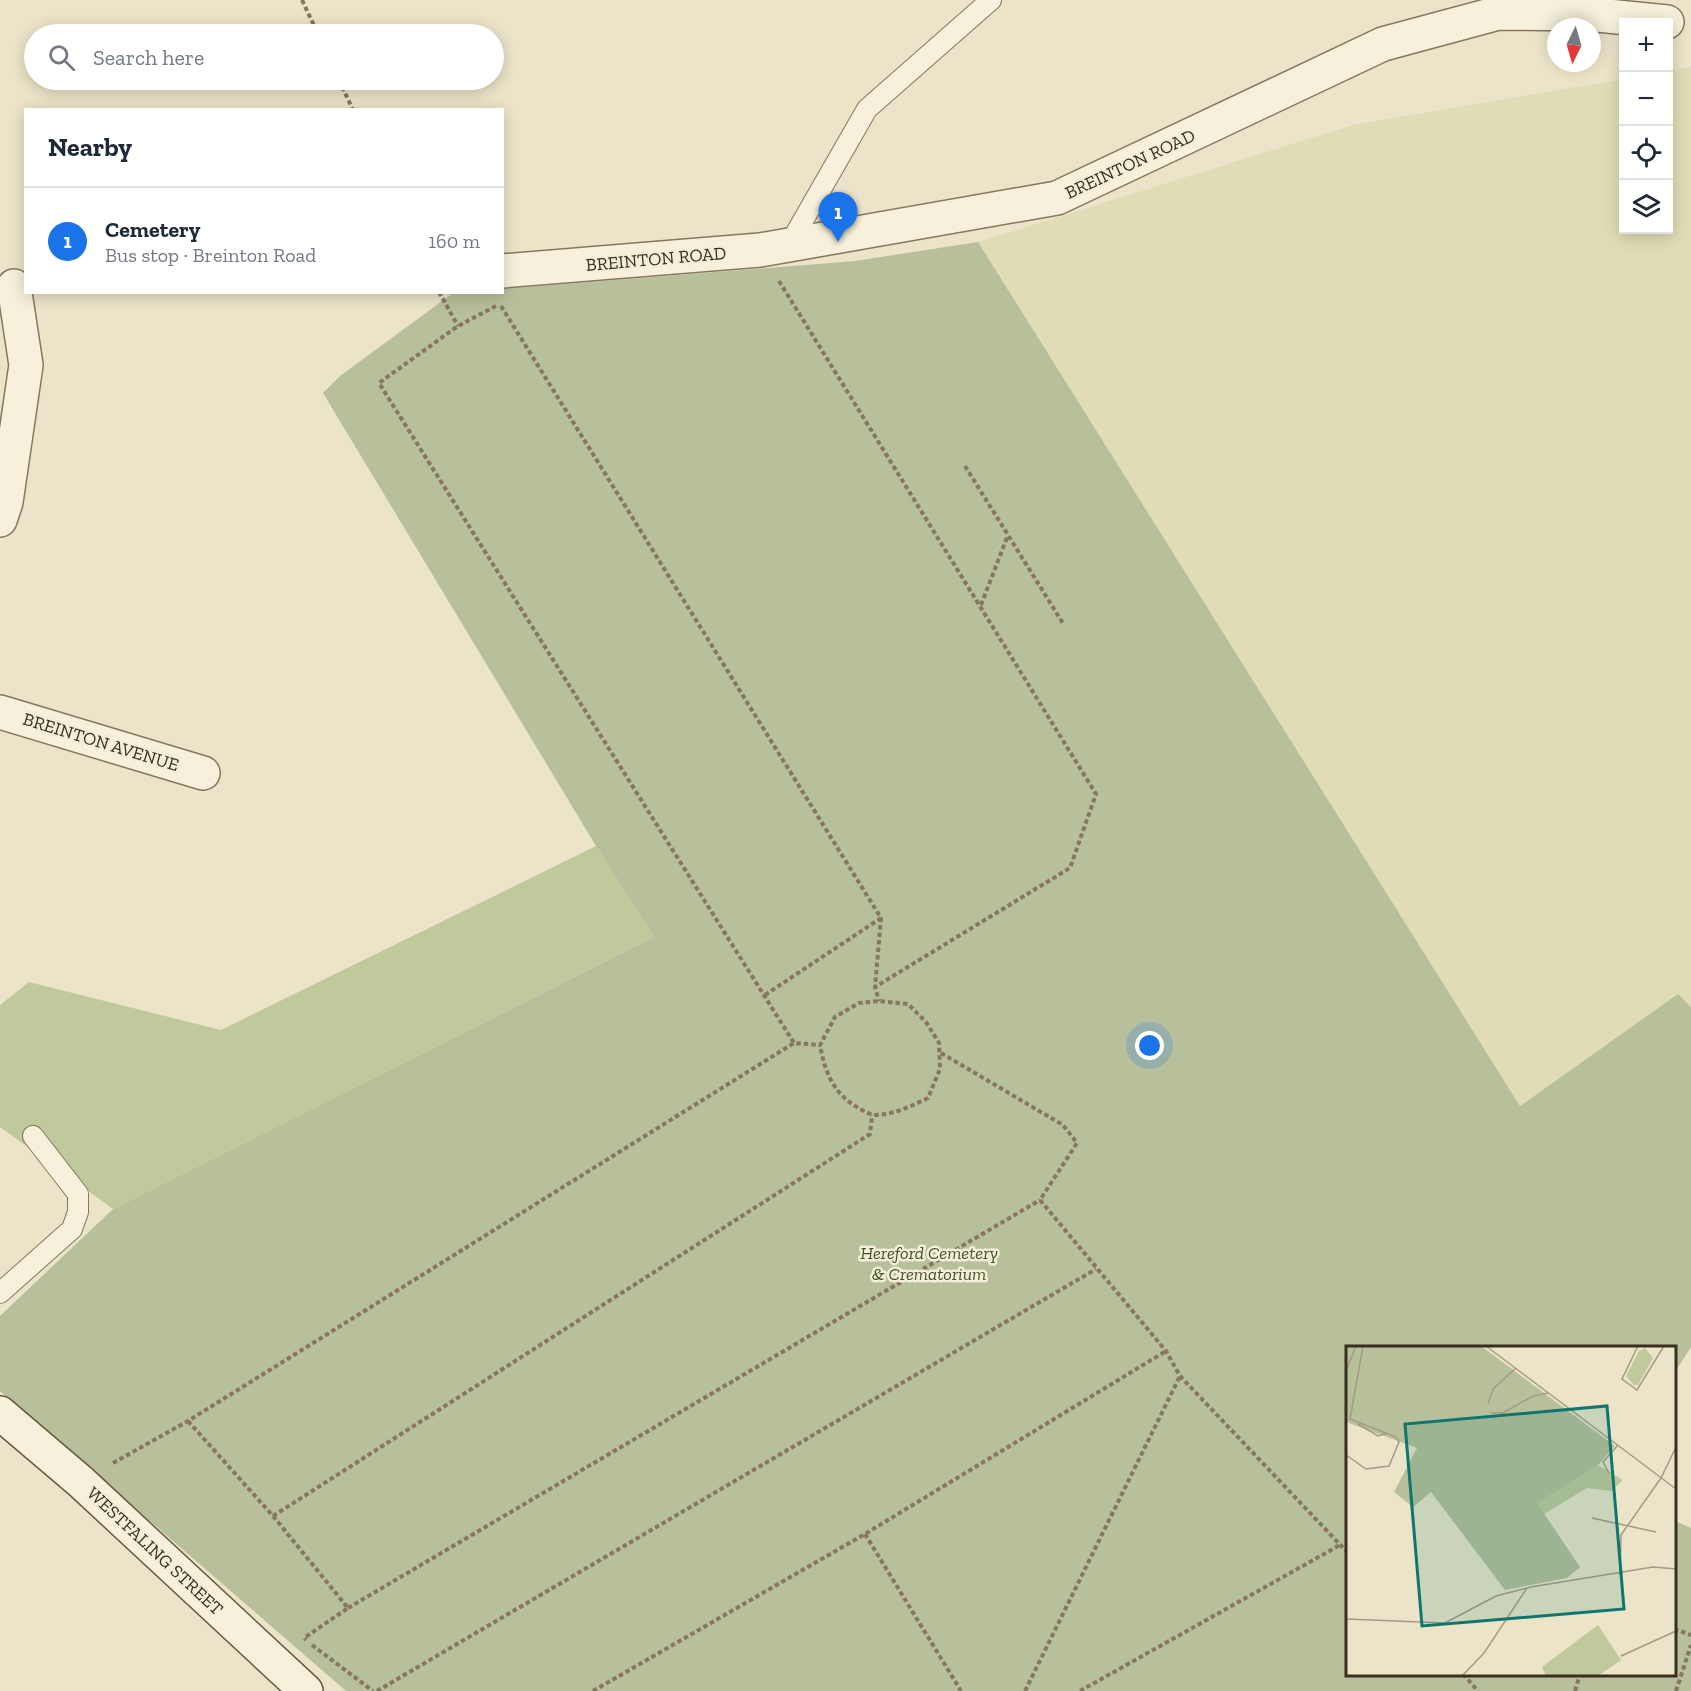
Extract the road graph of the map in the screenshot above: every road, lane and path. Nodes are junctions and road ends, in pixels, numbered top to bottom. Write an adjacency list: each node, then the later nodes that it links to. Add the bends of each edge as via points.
1 (303, 0): 4 (path)
2 (991, 0): 9 (lane, via 867,109)
3 (1623, 18): 9 (street, BREINTON ROAD, via 1498,13 1383,44 1057,198)
4 (314, 24)
5 (1673, 24): 6 (street, BREINTON ROAD)
6 (1691, 25)
7 (344, 90): 8 (path)
8 (352, 108)
9 (774, 248): 10 (street, BREINTON ROAD); 17 (path)
10 (504, 271)
11 (13, 286): 15 (street, via 26,365)
12 (440, 294): 13 (path)
13 (458, 326): 21 (path, via 500,304); 23 (path, via 379,383)
14 (965, 466): 16 (path)
15 (0, 520)
16 (1008, 535): 17 (path); 18 (path)
17 (981, 605): 22 (path, via 1096,794 1070,868)
18 (1064, 625)
19 (0, 712): 20 (street, BREINTON AVENUE)
20 (203, 773)
21 (881, 918): 22 (path); 23 (path)
22 (875, 987): 24 (path)
23 (765, 995): 25 (path)
24 (879, 1001): 26 (path, via 859,1003 836,1017); 27 (path, via 908,1004 926,1022)
25 (794, 1043): 26 (path); 36 (path)
26 (820, 1045): 28 (path, via 824,1067 834,1088)
27 (941, 1053): 28 (path, via 940,1069 928,1098 903,1110); 30 (path, via 1063,1125 1077,1143)
28 (872, 1115): 38 (path, via 870,1134)
29 (33, 1136): 32 (lane, via 78,1194 78,1212 72,1229)
30 (1040, 1200): 31 (path); 42 (path)
31 (1096, 1269): 33 (path); 49 (path)
32 (1, 1290)
33 (1166, 1351): 34 (path); 39 (path)
34 (1180, 1376): 40 (path); 52 (path)
35 (0, 1413): 37 (street, WESTFALING STREET)
36 (188, 1421): 37 (path); 38 (path)
37 (81, 1482): 48 (street, WESTFALING STREET)
38 (273, 1516): 42 (path)
39 (865, 1534): 50 (path); 51 (path)
40 (1340, 1545): 41 (path); 53 (path)
41 (1346, 1552)
42 (348, 1608): 49 (path, via 304,1638)
43 (1676, 1630): 44 (path)
44 (1691, 1635)
45 (1691, 1646): 56 (path)
46 (1465, 1676): 54 (path)
47 (1579, 1676): 55 (path)
48 (306, 1691)
49 (375, 1691)
50 (593, 1691)
51 (961, 1691)
52 (1025, 1691)
53 (1080, 1691)
54 (1478, 1691)
55 (1575, 1691)
56 (1676, 1691)

